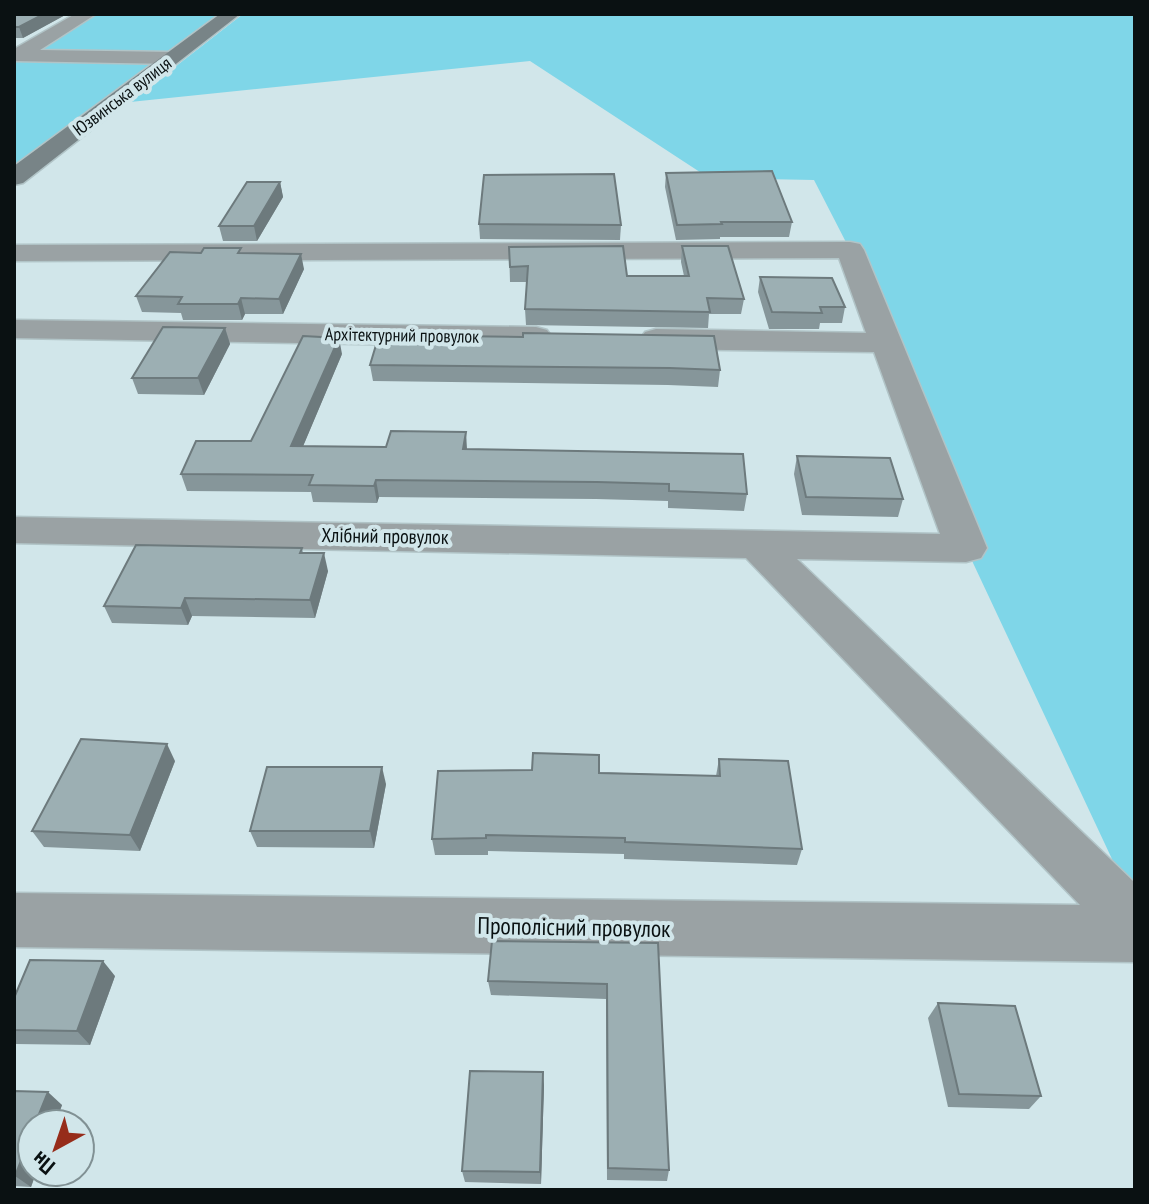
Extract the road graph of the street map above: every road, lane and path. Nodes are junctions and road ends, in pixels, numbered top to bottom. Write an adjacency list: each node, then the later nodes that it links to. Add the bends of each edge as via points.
1 (87, 14): 3 (street)
2 (231, 14): 4 (main road, Юзвинська вулиця)
3 (16, 56): 4 (street)
4 (172, 58): 5 (main road, Юзвинська вулиця)
5 (14, 178)
6 (14, 253): 10 (street, via 850,250)
7 (14, 329): 8 (street, Архітектурний провулок)
8 (568, 338)
9 (632, 339): 10 (street)
10 (885, 343): 12 (street, Хлібний провулок, via 966,548)
11 (14, 530): 12 (street, Хлібний провулок)
12 (756, 543): 14 (street)
13 (14, 920): 15 (street, Прополісний провулок)
14 (1135, 922)
15 (1135, 934)

